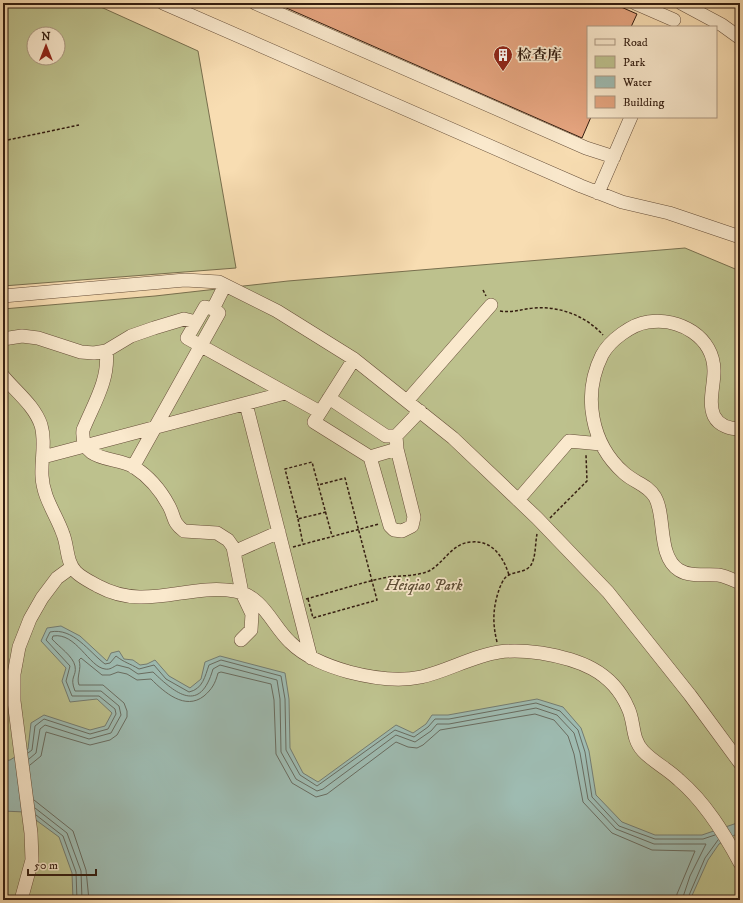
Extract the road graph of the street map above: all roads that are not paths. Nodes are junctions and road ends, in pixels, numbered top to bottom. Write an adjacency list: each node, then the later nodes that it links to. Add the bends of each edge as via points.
1 (163, 3): 9 (street)
2 (255, 3): 8 (street, via 586,148)
3 (634, 3): 5 (street)
4 (682, 3): 5 (street); 6 (street)
5 (672, 24)
6 (740, 38)
7 (631, 118): 8 (street)
8 (614, 157): 9 (street)
9 (598, 192): 10 (street, via 622,202 669,213)
10 (740, 237)
11 (225, 285): 12 (street, via 214,281 185,280); 14 (street); 19 (street, via 277,311)
12 (3, 296)
13 (491, 305): 23 (street)
14 (214, 309): 15 (street, via 205,307); 17 (street, via 219,313)
15 (196, 322): 17 (street, via 187,338); 18 (street, via 184,319 154,328 131,336)
16 (3, 339): 18 (street, via 22,336 38,338 81,352)
17 (201, 346): 21 (street); 27 (street)
18 (106, 351): 31 (street, via 106,375 83,430 82,440)
19 (354, 359): 22 (street); 23 (street)
20 (3, 376): 33 (street, via 37,416 43,436)
21 (285, 393): 24 (street); 26 (street)
22 (329, 398): 26 (street); 29 (street)
23 (407, 401): 25 (street)
24 (246, 404): 27 (street); 37 (street)
25 (420, 411): 29 (street); 36 (street, via 453,438)
26 (320, 412): 34 (street, via 314,422)
27 (155, 428): 31 (street); 35 (street)
28 (740, 429): 30 (street, via 726,426 717,421 714,415 713,362 708,350 694,332 674,323 649,321 629,330 603,354 593,389 592,417)
29 (391, 436): 32 (street); 34 (street)
30 (601, 444): 36 (street, via 569,441); 40 (street, via 626,475 643,484 655,497 666,548 678,570 686,574 718,575)
31 (85, 446): 33 (street); 35 (street, via 97,456)
32 (396, 449): 34 (street); 34 (street, via 414,517 412,526 402,531 394,530 388,522)
33 (43, 457): 39 (street, via 45,496 62,532)
34 (370, 457)
35 (133, 467): 38 (street, via 162,493 178,527 184,531 217,533 228,540)
36 (518, 500): 45 (street, via 608,592)
37 (279, 532): 38 (street); 43 (street, via 302,600)
38 (234, 552): 41 (street)
39 (72, 567): 41 (street, via 97,585 128,598 221,590); 44 (street, via 57,578 30,619 19,647)
40 (740, 583)
41 (242, 593): 42 (street, via 252,614 252,622 251,630); 43 (street, via 257,601 288,641)
42 (241, 640)
43 (311, 658): 46 (street, via 348,672 396,679 419,677 500,652 527,651 567,657 587,664 610,682 629,709 638,745 681,781 699,800)
44 (9, 695): 47 (street, via 31,833 32,860)
45 (740, 763)
46 (740, 863)
47 (21, 900)

